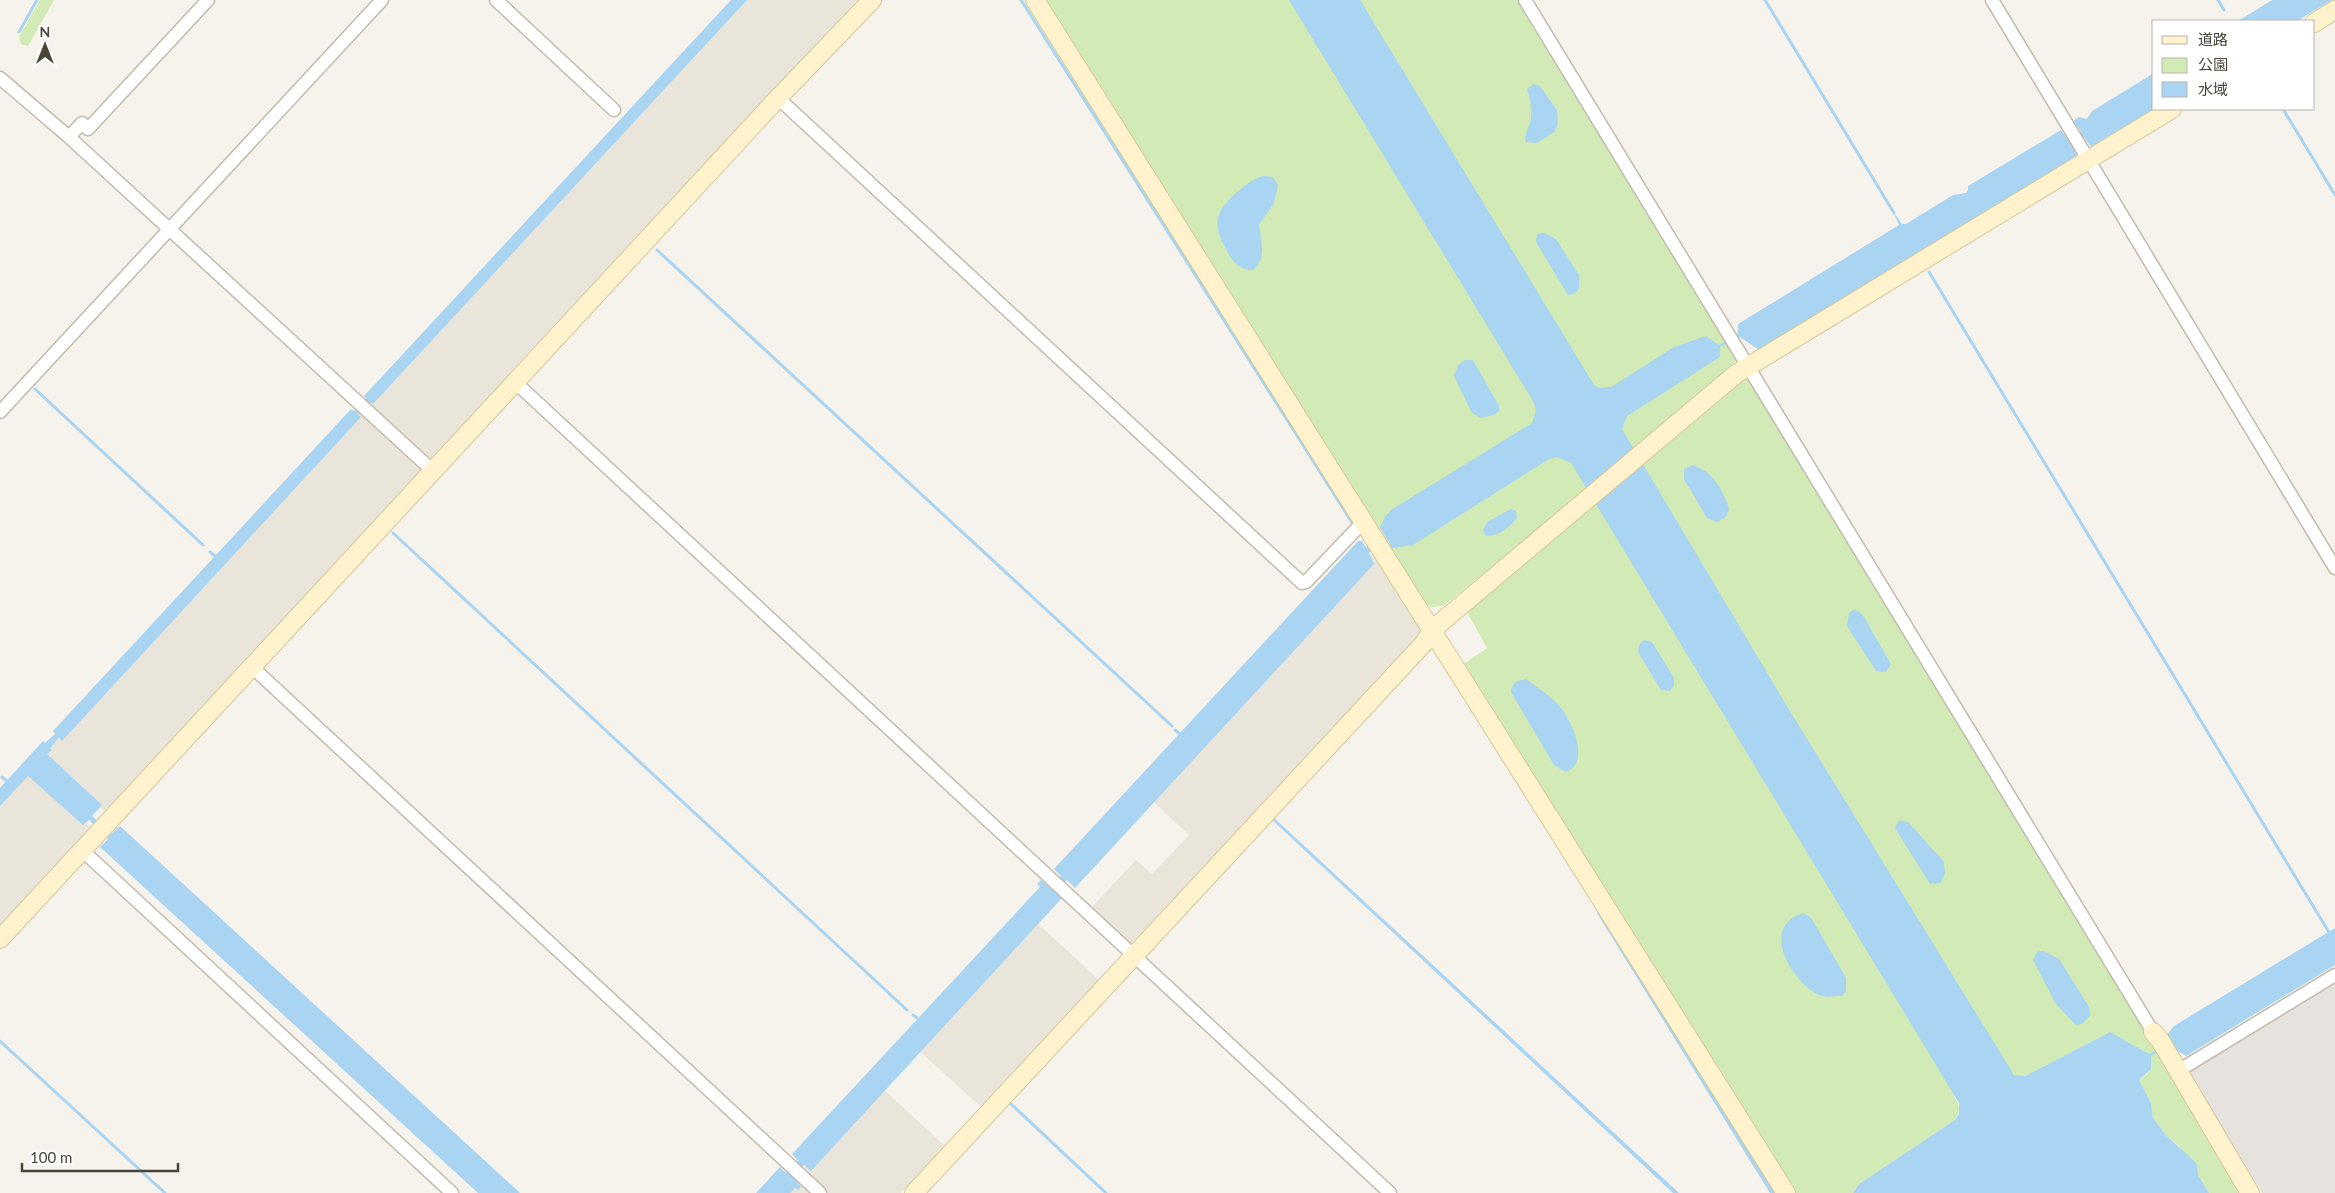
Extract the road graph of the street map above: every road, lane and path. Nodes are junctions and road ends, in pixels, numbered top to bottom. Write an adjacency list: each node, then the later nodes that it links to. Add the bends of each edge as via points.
1 (208, 0): 14 (street, via 88,129 82,123)
2 (382, 0): 16 (street)
3 (496, 0): 12 (street)
4 (872, 0): 11 (street)
5 (1035, 0): 21 (street)
6 (1524, 0): 17 (street)
7 (1992, 0): 15 (street)
8 (2335, 10): 9 (street)
9 (2315, 21)
10 (0, 78): 14 (street)
11 (778, 98): 18 (street); 21 (street, via 1302,583)
12 (614, 110)
13 (2170, 110): 15 (street)
14 (69, 137): 16 (street)
15 (2088, 160): 17 (street); 22 (street)
16 (169, 230): 19 (street); 20 (street)
17 (1748, 366): 23 (street); 29 (street)
18 (515, 382): 20 (street); 27 (street)
19 (0, 412)
20 (433, 471): 24 (street)
21 (1364, 520): 23 (street)
22 (2335, 568)
23 (1433, 629): 27 (street, via 1425,642); 35 (street)
24 (252, 667): 25 (street); 32 (street)
25 (82, 850): 26 (street); 31 (street)
26 (0, 939)
27 (1134, 956): 33 (street); 34 (street)
28 (2335, 976): 30 (street)
29 (2156, 1036): 30 (street)
30 (2174, 1063): 36 (street)
31 (452, 1193)
32 (820, 1193)
33 (914, 1193)
34 (1390, 1193)
35 (1786, 1193)
36 (2250, 1193)

